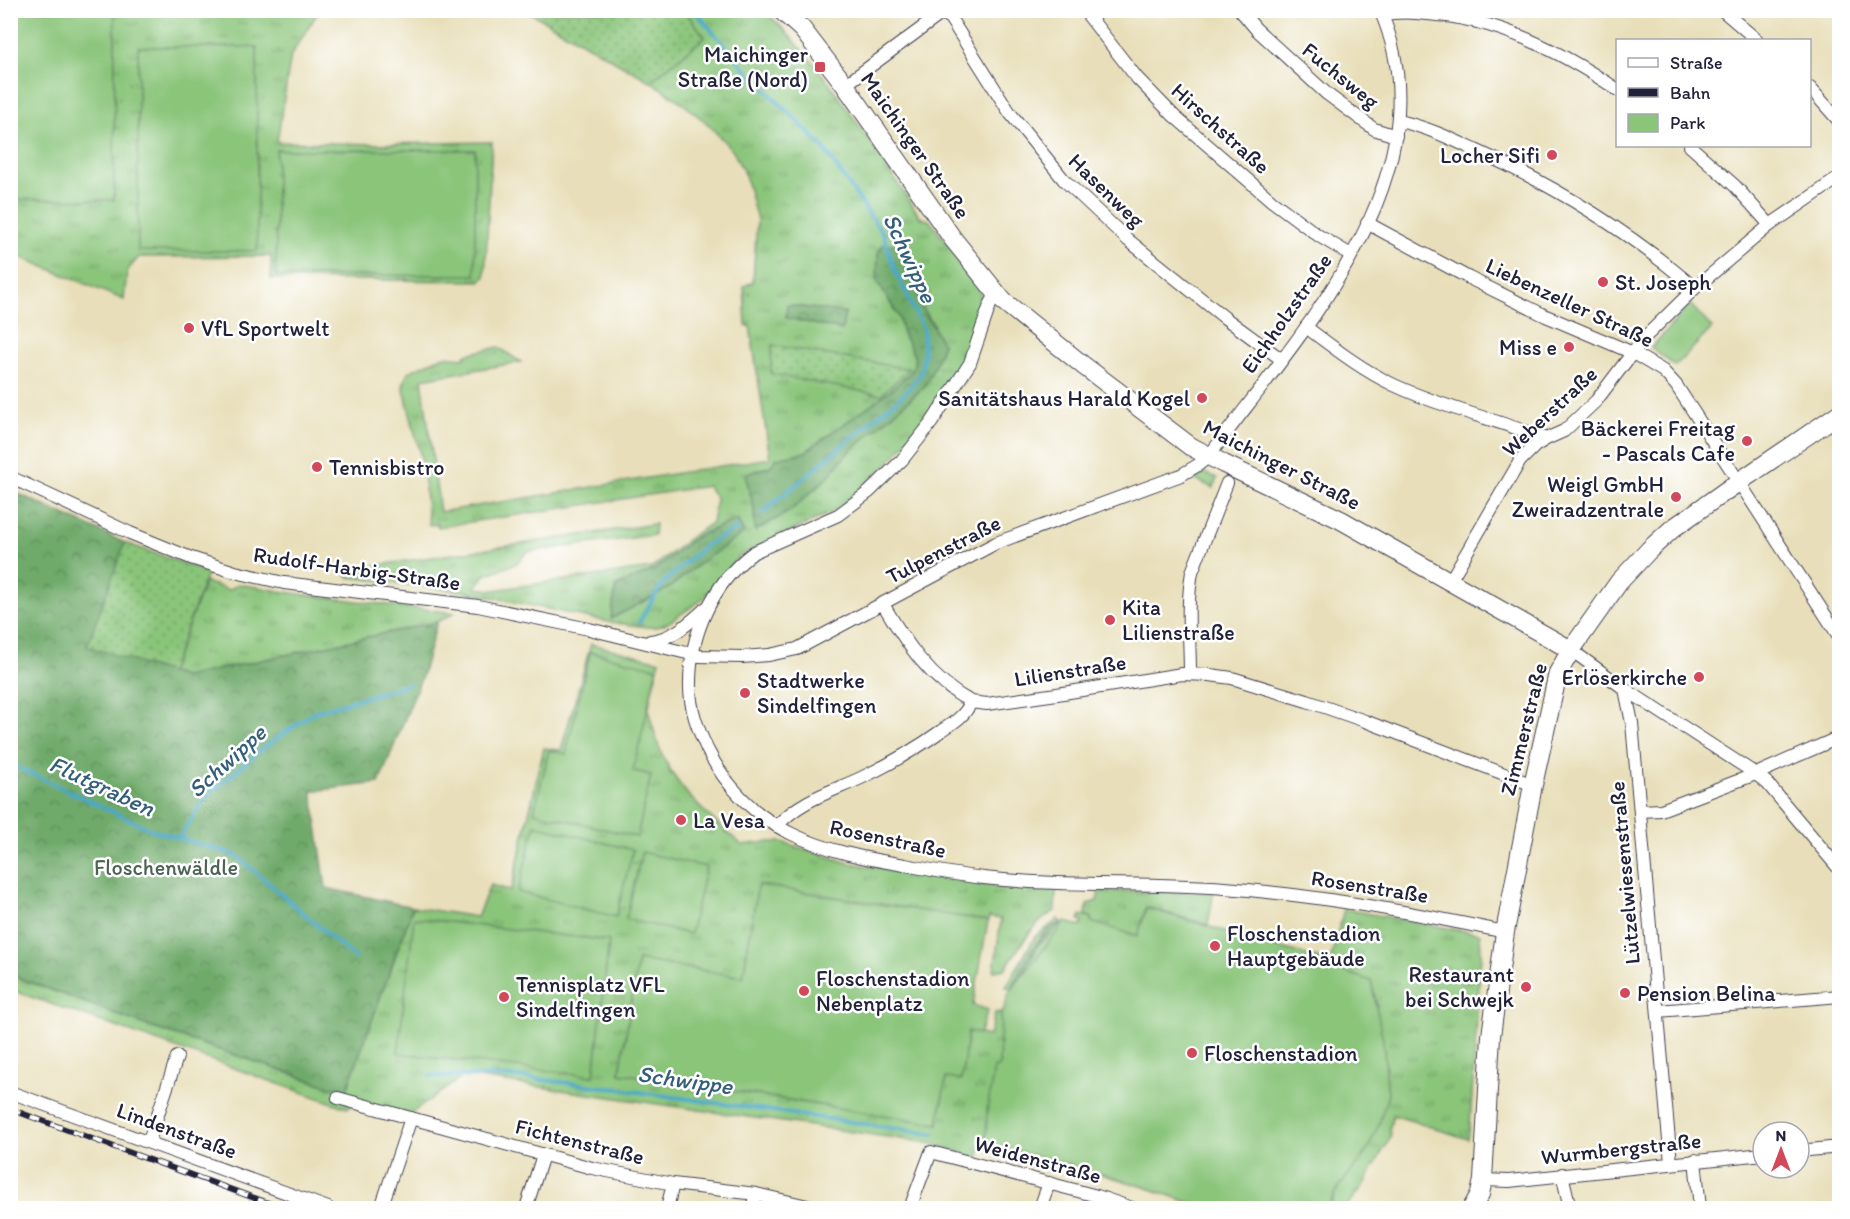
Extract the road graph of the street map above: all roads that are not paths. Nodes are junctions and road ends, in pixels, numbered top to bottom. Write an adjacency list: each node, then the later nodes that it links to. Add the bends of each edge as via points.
1 (781, 10): 8 (street, Maichinger Straße, via 802,29)
2 (1084, 10): 18 (street, Hirschstraße, via 1137,78 1174,116 1272,201)
3 (1240, 10): 13 (street, Fuchsweg, via 1327,94 1374,129)
4 (1722, 10): 7 (street)
5 (945, 11): 8 (street, Hasenweg); 23 (street, Hasenweg, via 1010,113 1064,180 1136,247)
6 (1381, 13): 9 (street, via 1442,15 1511,31 1549,48); 11 (street, Eichholzstraße, via 1397,64)
7 (1756, 39)
8 (845, 85): 20 (street, Maichinger Straße, via 952,239)
9 (1616, 89)
10 (1811, 90): 12 (street)
11 (1399, 121): 13 (street, Eichholzstraße); 19 (street, via 1430,129 1507,164 1582,205)
12 (1839, 122)
13 (1396, 136): 16 (street, Eichholzstraße, via 1386,180)
14 (1691, 147): 17 (street, via 1735,186)
15 (1839, 177): 17 (street, Weberstraße)
16 (1367, 223): 18 (street, Eichholzstraße); 22 (street, Liebenzeller Straße, via 1546,316)
17 (1770, 225): 19 (street, Weberstraße)
18 (1351, 255): 21 (street, Eichholzstraße)
19 (1695, 288): 22 (street, Weberstraße)
20 (996, 294): 26 (street, Maichinger Straße, via 1084,366); 32 (street, Rosenstraße, via 970,363 902,460 838,515 754,552 731,573)
21 (1306, 327): 23 (street, Eichholzstraße); 25 (street, via 1346,357 1394,385 1458,411)
22 (1634, 352): 25 (street, Weberstraße, via 1596,401 1564,431); 28 (street, Liebenzeller Straße, via 1676,385)
23 (1281, 359): 26 (street, Eichholzstraße)
24 (1839, 413): 28 (street, Zimmerstraße)
25 (1546, 439): 30 (street, Weberstraße, via 1520,461)
26 (1209, 456): 30 (street, Maichinger Straße, via 1341,520); 31 (street, Tulpenstraße, via 1181,475 996,543)
27 (10, 477): 34 (street, Rudolf-Harbig-Straße, via 130,533 235,572 284,583 478,606)
28 (1739, 482): 33 (street, Liebenzeller Straße); 35 (street, Zimmerstraße, via 1649,550 1619,582)
29 (1227, 483): 37 (street, via 1192,572 1188,613)
30 (1450, 580): 35 (street, Maichinger Straße)
31 (883, 604): 36 (street, Tulpenstraße, via 790,651 748,657); 39 (street, via 928,671)
32 (709, 606): 34 (street, Rudolf-Harbig-Straße, via 681,630 662,640); 36 (street, Rosenstraße)
33 (1839, 638)
34 (642, 642): 36 (street, Rudolf-Harbig-Straße)
35 (1570, 650): 38 (street, Maichinger Straße); 42 (street, Zimmerstraße, via 1558,673)
36 (693, 654): 44 (street, Rosenstraße, via 693,711 708,751 732,788)
37 (1190, 673): 39 (street, Lilienstraße, via 987,704); 42 (street, Lilienstraße, via 1232,678 1306,701)
38 (1625, 689): 41 (street, Maichinger Straße); 43 (street, Lützelwiesenstraße)
39 (971, 702): 44 (street, via 963,716 917,747 813,798)
40 (1839, 737): 41 (street)
41 (1756, 774): 43 (street, via 1661,810); 45 (street, Maichinger Straße)
42 (1533, 785): 46 (street, Zimmerstraße)
43 (1640, 811): 48 (street, Lützelwiesenstraße)
44 (777, 826): 46 (street, Rosenstraße, via 856,856 964,875 1293,894)
45 (1839, 870)
46 (1505, 932): 61 (street, Zimmerstraße, via 1491,1036)
47 (1839, 996): 48 (street)
48 (1658, 1011): 59 (street, Lützelwiesenstraße)
49 (177, 1057): 53 (street)
50 (10, 1092): 53 (street, Lindenstraße)
51 (338, 1098): 52 (street, Fichtenstraße)
52 (411, 1118): 56 (street, Fichtenstraße); 66 (street)
53 (149, 1142): 65 (street, Lindenstraße)
54 (1839, 1147): 55 (street)
55 (1811, 1150)
56 (543, 1155): 63 (street, Fichtenstraße); 67 (street)
57 (1751, 1155): 58 (street, Wurmbergstraße)
58 (1695, 1160): 59 (street, Wurmbergstraße); 76 (street)
59 (1671, 1162): 60 (street, Wurmbergstraße)
60 (1562, 1174): 61 (street, Wurmbergstraße); 75 (street)
61 (1483, 1180): 74 (street, Zimmerstraße)
62 (1049, 1183): 71 (street, Weidenstraße, via 932,1152); 72 (street); 73 (street, Weidenstraße)
63 (673, 1184): 64 (street, Fichtenstraße); 68 (street)
64 (756, 1194): 69 (street); 70 (street, Fichtenstraße)
65 (328, 1209)
66 (381, 1209)
67 (526, 1209)
68 (667, 1209)
69 (752, 1209)
70 (816, 1209)
71 (910, 1209)
72 (1040, 1209)
73 (1132, 1209)
74 (1472, 1209)
75 (1570, 1209)
76 (1700, 1209)

